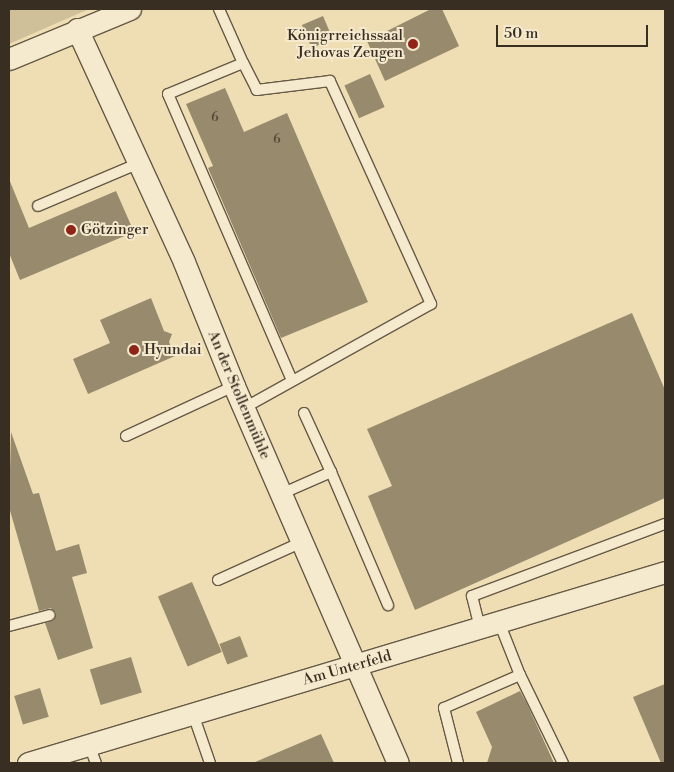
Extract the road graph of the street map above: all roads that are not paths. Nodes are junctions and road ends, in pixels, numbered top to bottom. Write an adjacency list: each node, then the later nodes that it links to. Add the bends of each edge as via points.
1 (130, 9): 3 (street)
2 (219, 9): 5 (lane)
3 (77, 28): 4 (street); 6 (street, An der Stollenmühle)
4 (9, 59)
5 (243, 63): 8 (lane, via 168,94); 8 (lane, via 257,90 330,81 431,304)
6 (137, 164): 7 (lane); 9 (street, An der Stollenmühle, via 184,262)
7 (38, 206)
8 (292, 380): 10 (lane)
9 (234, 386): 10 (street, An der Stollenmühle); 12 (lane)
10 (244, 408): 14 (street, An der Stollenmühle)
11 (304, 413): 13 (lane)
12 (126, 436)
13 (331, 472): 14 (lane); 19 (lane)
14 (281, 494): 16 (street, An der Stollenmühle)
15 (665, 524): 21 (lane, via 472,596)
16 (302, 542): 18 (lane); 23 (street, An der Stollenmühle)
17 (665, 572): 21 (street, Am Unterfeld)
18 (218, 580)
19 (388, 606)
20 (50, 615): 22 (lane)
21 (490, 625): 23 (street, Am Unterfeld); 24 (lane)
22 (9, 626)
23 (355, 665): 25 (street, Am Unterfeld); 29 (street, An der Stollenmühle)
24 (520, 675): 30 (lane, via 444,708); 31 (lane)
25 (193, 714): 26 (street, Am Unterfeld); 28 (lane)
26 (92, 754): 27 (street, Am Unterfeld)
27 (28, 763)
28 (210, 763)
29 (398, 763)
30 (458, 763)
31 (563, 763)

